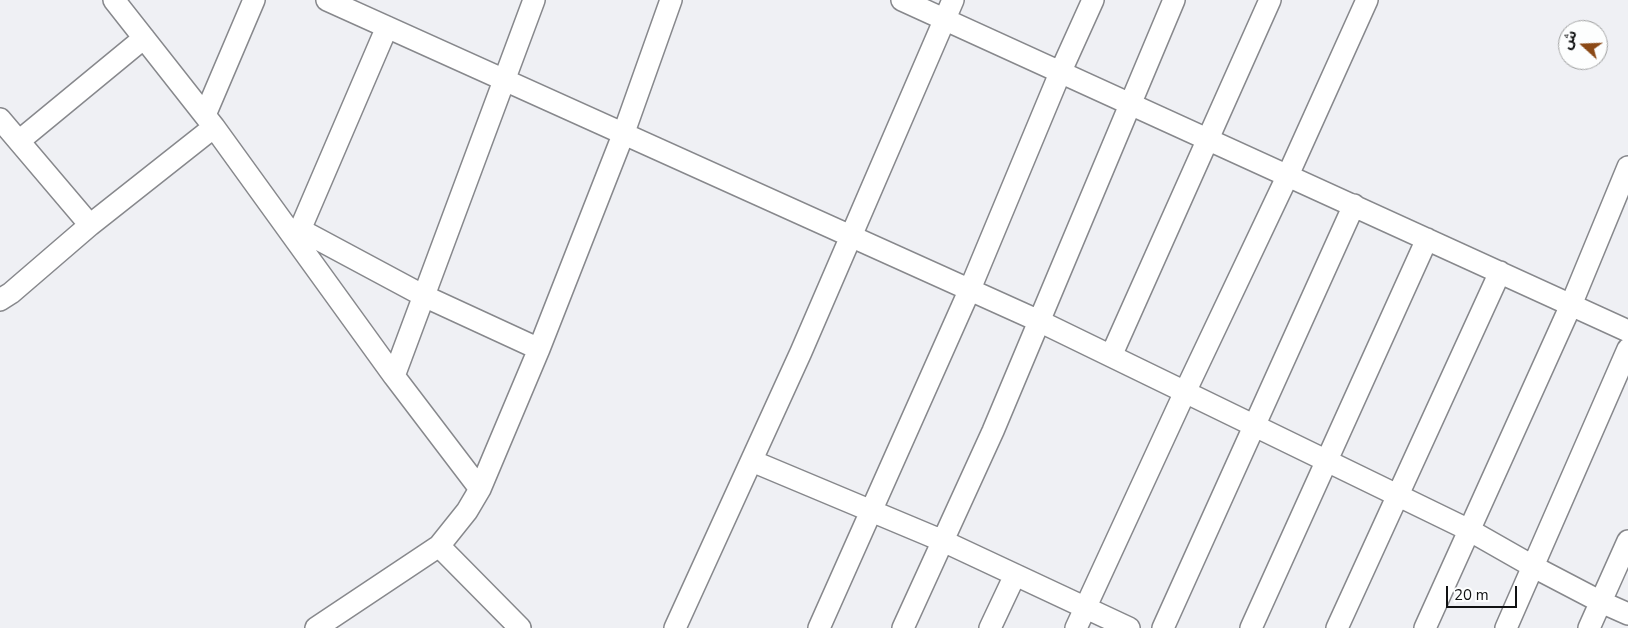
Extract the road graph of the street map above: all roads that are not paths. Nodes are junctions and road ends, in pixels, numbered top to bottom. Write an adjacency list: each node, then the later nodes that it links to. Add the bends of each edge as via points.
1 (114, 0): 14 (street)
2 (254, 0): 18 (street)
3 (327, 0): 13 (street)
4 (534, 0): 16 (street)
5 (671, 0): 20 (street)
6 (902, 0): 12 (street)
7 (953, 0): 12 (street)
8 (1093, 0): 15 (street)
9 (1174, 0): 17 (street)
10 (1270, 0): 21 (street)
11 (1367, 0): 24 (street)
12 (945, 20): 15 (street); 28 (street)
13 (387, 27): 16 (street); 27 (street)
14 (144, 38): 18 (street); 22 (street)
15 (1060, 72): 17 (street); 31 (street)
16 (505, 81): 20 (street); 32 (street)
17 (1130, 105): 21 (street); 35 (street)
18 (210, 121): 26 (street); 27 (street)
19 (1, 124): 22 (street)
20 (623, 135): 28 (street); 37 (street)
21 (1208, 140): 24 (street); 39 (street)
22 (19, 141): 26 (street)
23 (1628, 167): 34 (street)
24 (1288, 175): 25 (street); 41 (street)
25 (1354, 205): 29 (street); 42 (street)
26 (90, 226): 33 (street)
27 (297, 234): 32 (street); 40 (street)
28 (851, 236): 31 (street); 44 (street)
29 (1427, 239): 30 (street); 43 (street)
30 (1500, 272): 34 (street); 46 (street)
31 (970, 289): 35 (street); 47 (street)
32 (424, 296): 37 (street); 40 (street)
33 (0, 300)
34 (1571, 305): 36 (street); 48 (street)
35 (1039, 321): 39 (street); 49 (street)
36 (1628, 331)
37 (539, 349): 45 (street)
38 (1628, 349): 52 (street)
39 (1110, 356): 41 (street)
40 (394, 376): 45 (street)
41 (1185, 392): 42 (street); 55 (street)
42 (1254, 425): 43 (street); 65 (street)
43 (1326, 460): 46 (street); 66 (street)
44 (752, 461): 47 (street); 59 (street)
45 (480, 489): 51 (street)
46 (1398, 495): 48 (street); 67 (street)
47 (872, 510): 49 (street); 60 (street)
48 (1469, 530): 52 (street); 68 (street)
49 (943, 541): 53 (street); 61 (street)
50 (1628, 541): 54 (street)
51 (439, 546): 57 (street); 58 (street)
52 (1534, 567): 54 (street); 69 (street)
53 (1015, 575): 55 (street); 62 (street)
54 (1601, 602): 56 (street); 70 (street)
55 (1086, 608): 63 (street); 64 (street)
56 (1628, 614)
57 (316, 628)
58 (520, 628)
59 (675, 628)
60 (819, 628)
61 (903, 628)
62 (990, 628)
63 (1076, 628)
64 (1129, 628)
65 (1163, 628)
66 (1251, 628)
67 (1337, 628)
68 (1425, 628)
69 (1506, 628)
70 (1590, 628)

